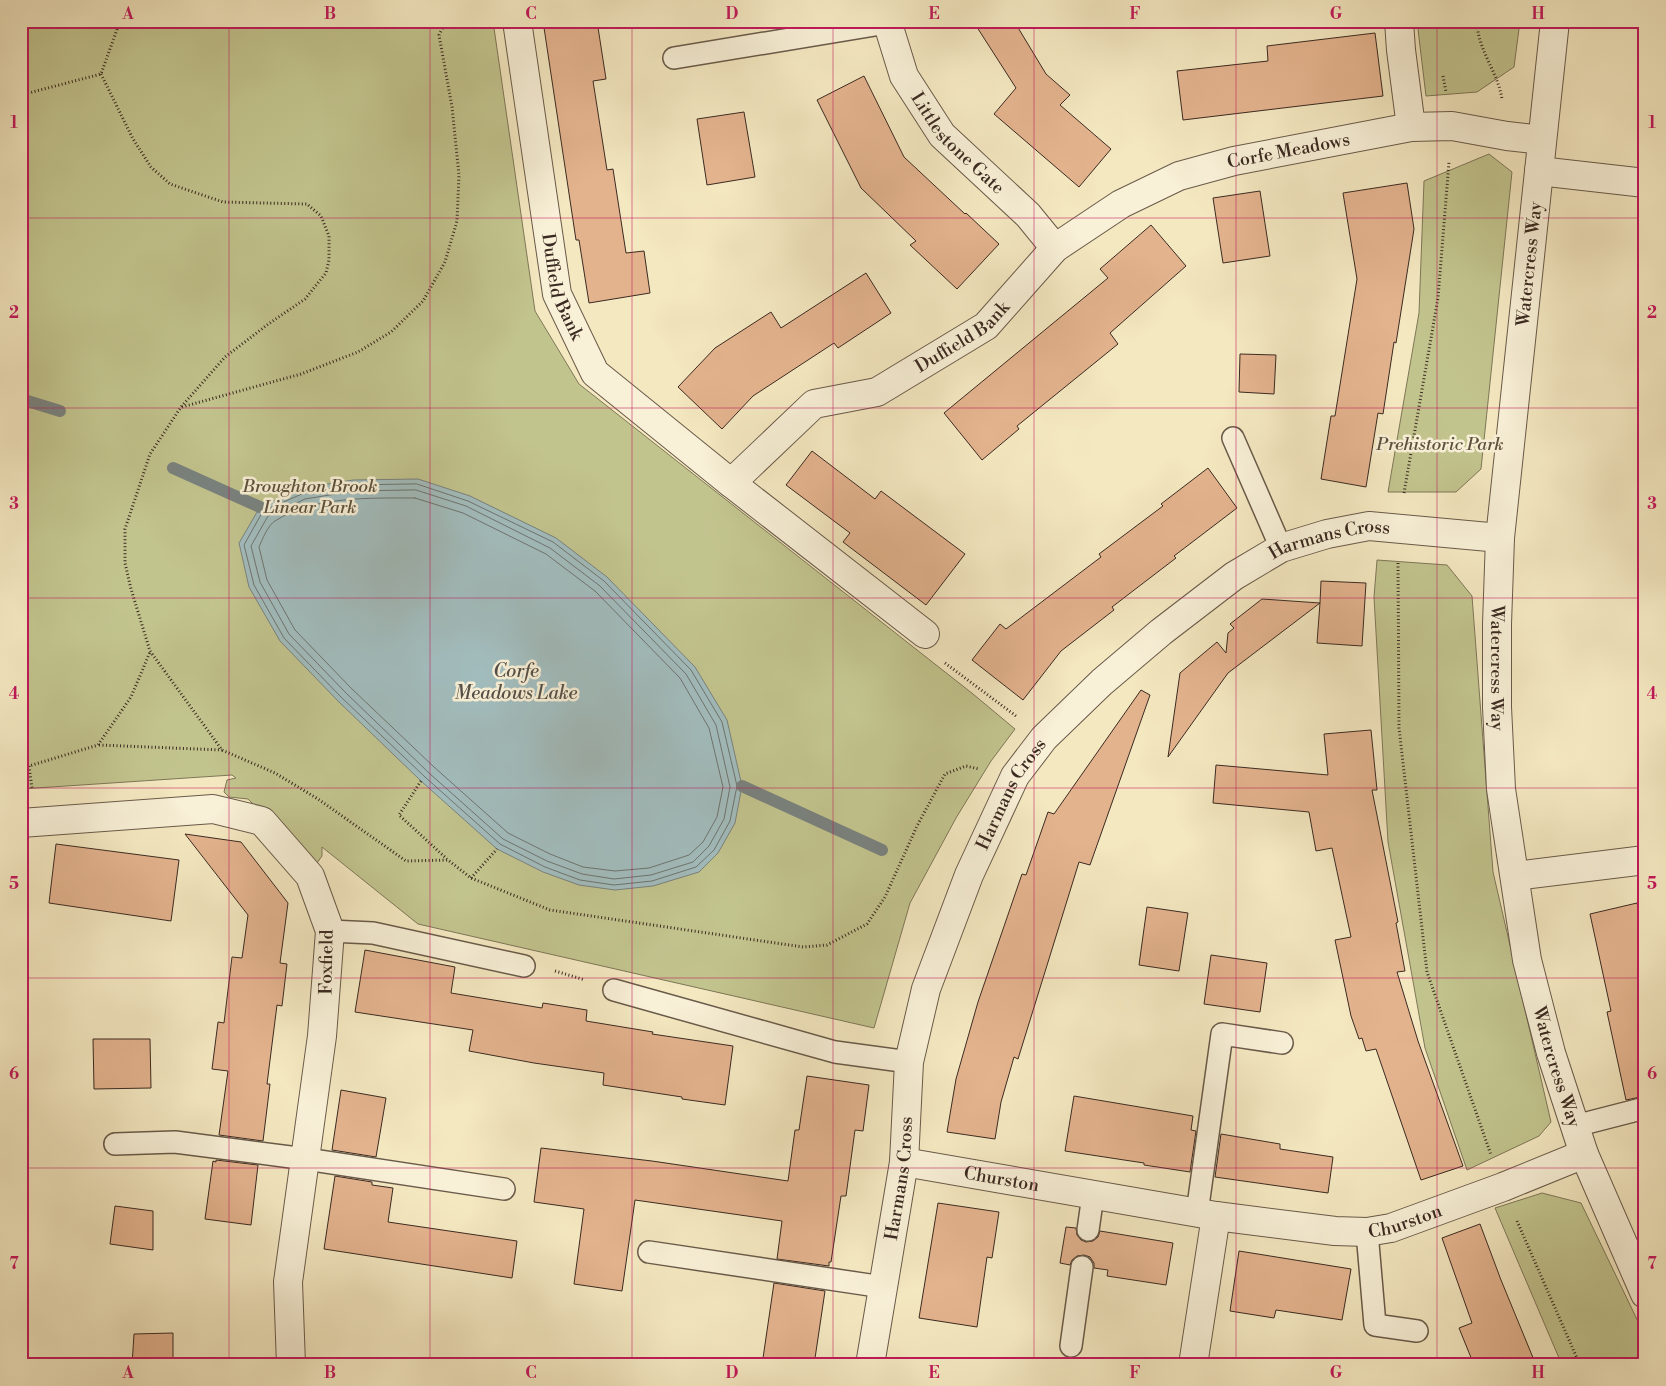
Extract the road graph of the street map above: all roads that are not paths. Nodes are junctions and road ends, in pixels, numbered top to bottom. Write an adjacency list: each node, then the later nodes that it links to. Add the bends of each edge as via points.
1 (517, 21): 12 (street, Duffield Bank, via 558,294 595,374)
2 (1399, 21): 6 (street)
3 (1556, 21): 7 (street, Watercress Way)
4 (887, 22): 5 (lane); 10 (street, Littlestone Gate, via 904,76 942,135 1028,215)
5 (674, 58)
6 (1411, 127): 7 (street, Corfe Meadows, via 1452,126); 10 (street, Corfe Meadows, via 1234,161 1179,176 1120,204)
7 (1542, 140): 8 (street, Watercress Way)
8 (1539, 171): 9 (street); 13 (street, Watercress Way)
9 (1645, 183)
10 (1055, 248): 12 (street, Duffield Bank, via 986,326 876,392 814,404)
11 (1233, 438): 14 (lane)
12 (731, 483): 15 (street, Duffield Bank)
13 (1500, 538): 14 (street, Harmans Cross, via 1369,526); 18 (street, Watercress Way, via 1497,707 1501,789)
14 (1281, 548): 23 (street, Harmans Cross, via 1234,576 1102,682 1044,738 1015,776 969,875 929,980)
15 (925, 634)
16 (21, 823): 19 (street, Foxfield, via 213,809 262,821 310,876)
17 (1645, 860): 18 (street)
18 (1514, 876): 25 (street, Watercress Way, via 1526,960)
19 (330, 931): 20 (lane, via 373,934); 28 (street, Foxfield, via 322,1036)
20 (524, 966)
21 (614, 990): 23 (lane, via 835,1052)
22 (1282, 1043): 32 (lane, via 1222,1034)
23 (909, 1062): 29 (street, Harmans Cross)
24 (1645, 1108): 25 (lane)
25 (1575, 1126): 27 (street, Watercress Way)
26 (114, 1144): 28 (lane, via 175,1142)
27 (1584, 1154): 34 (street, Churston, via 1391,1228); 38 (street, Watercress Way)
28 (306, 1159): 30 (lane); 41 (street, Foxfield, via 288,1282)
29 (904, 1162): 31 (street, Churston); 37 (street, Harmans Cross)
30 (504, 1189)
31 (1093, 1195): 32 (street, Churston); 33 (lane)
32 (1207, 1214): 34 (street, Churston, via 1335,1231); 43 (street)
33 (1088, 1230)
34 (1367, 1232): 39 (lane, via 1375,1325)
35 (649, 1252): 37 (lane)
36 (1082, 1266): 40 (lane)
37 (882, 1287): 42 (street, Harmans Cross)
38 (1645, 1294)
39 (1417, 1331)
40 (1071, 1346)
41 (290, 1365)
42 (870, 1365)
43 (1193, 1365)

